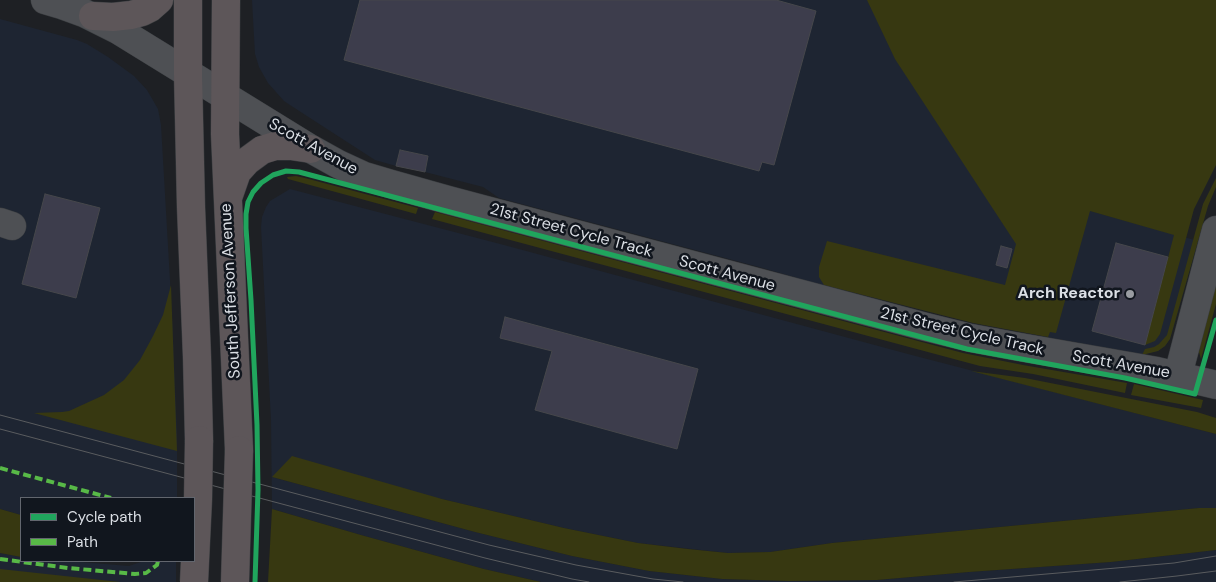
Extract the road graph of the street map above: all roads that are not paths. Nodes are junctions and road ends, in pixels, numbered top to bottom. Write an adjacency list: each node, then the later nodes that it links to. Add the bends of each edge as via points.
1 (44, 0): 5 (street, Scott Avenue)
2 (159, 0): 5 (main road, via 150,8 131,15)
3 (188, 0): 6 (main road)
4 (226, 0): 7 (main road, South Jefferson Avenue)
5 (93, 16): 6 (street, Scott Avenue)
6 (188, 74): 7 (street, Scott Avenue); 13 (main road, bridge, via 199,440)
7 (225, 96): 8 (street, Scott Avenue); 9 (main road, South Jefferson Avenue)
8 (311, 149): 9 (main road, via 276,146 255,154 237,172); 11 (street, Scott Avenue, via 364,176 391,184 926,327)
9 (227, 201): 16 (main road, South Jefferson Avenue, bridge, via 239,450)
10 (1216, 230): 11 (street)
11 (1178, 375): 12 (street, Scott Avenue)
12 (1216, 385)
13 (195, 561)
14 (195, 562): 15 (main road, bridge)
15 (194, 582)
16 (235, 582)

